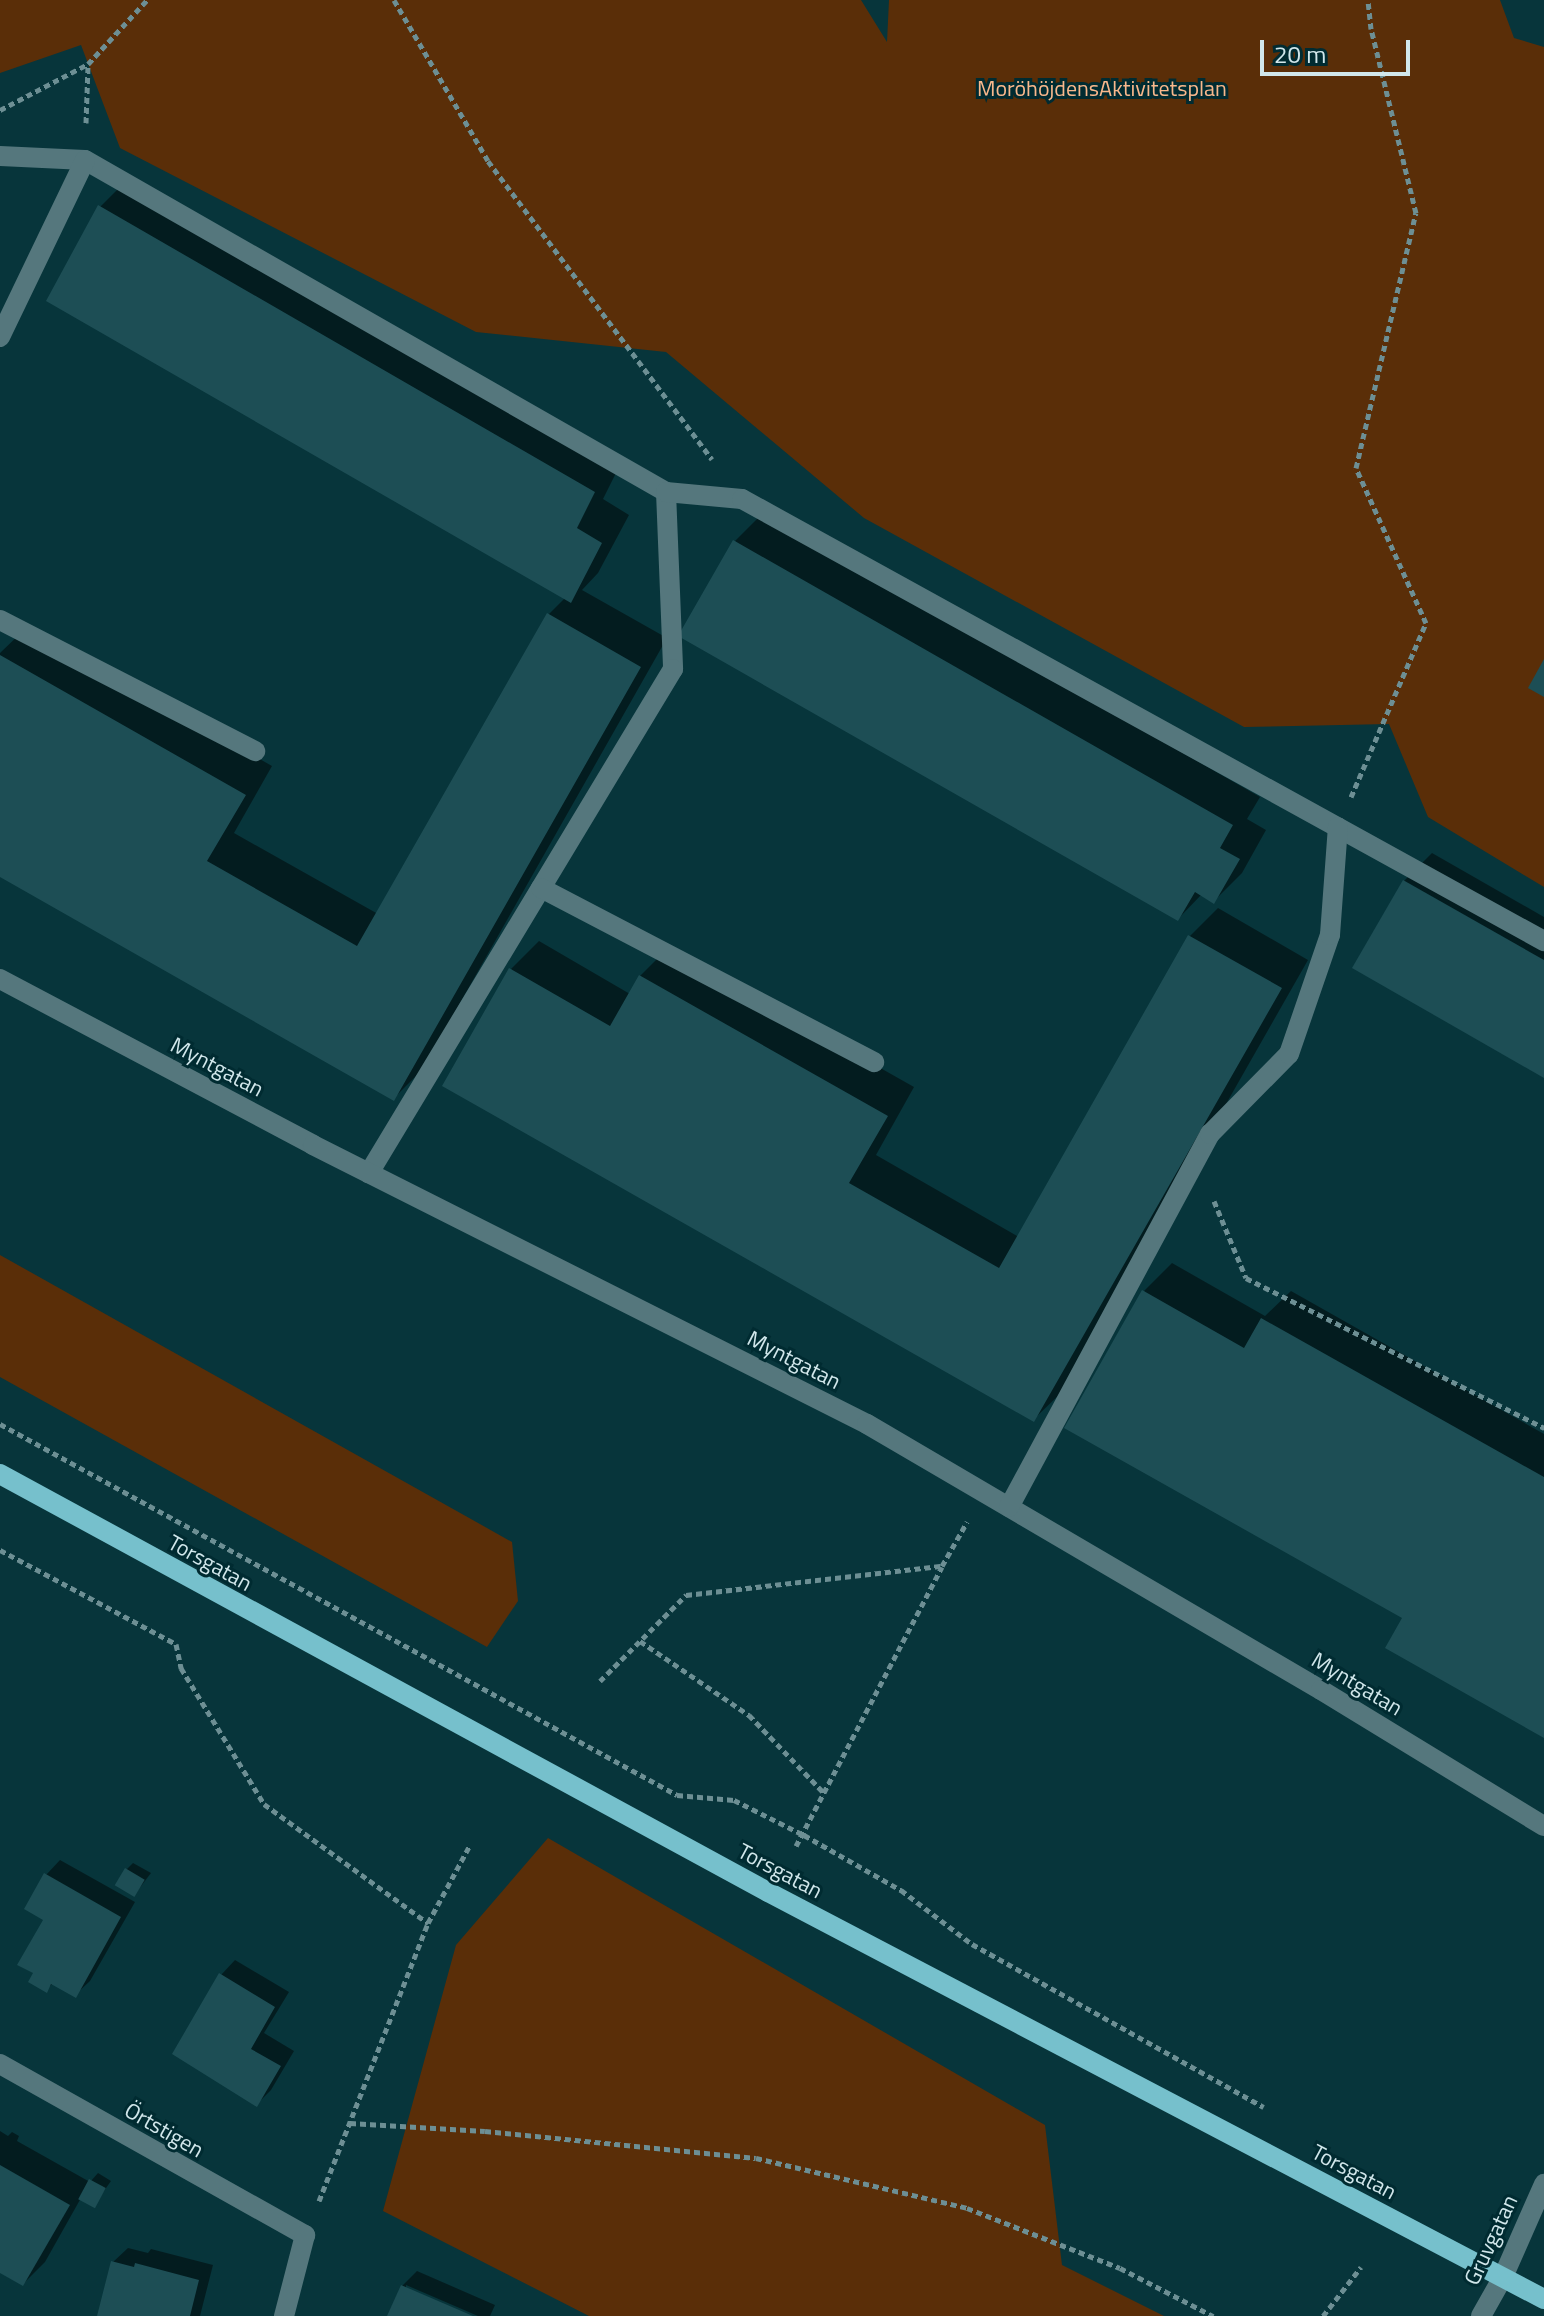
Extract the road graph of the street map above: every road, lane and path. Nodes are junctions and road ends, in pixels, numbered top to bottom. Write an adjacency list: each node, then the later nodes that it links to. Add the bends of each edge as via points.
1 (147, 0): 4 (path)
2 (394, 0): 10 (path, via 488,161)
3 (1368, 0): 13 (path, via 1416,213 1356,468 1426,623)
4 (88, 64): 5 (path); 7 (path)
5 (0, 110)
6 (0, 156): 7 (street)
7 (85, 160): 8 (street); 9 (street)
8 (0, 337)
9 (666, 492): 10 (street); 14 (street, via 673,669)
10 (742, 499): 13 (street)
11 (0, 620): 12 (street)
12 (255, 751)
13 (1338, 827): 15 (street); 18 (street, via 1330,935 1289,1054 1210,1134)
14 (541, 888): 17 (street); 19 (street)
15 (1544, 941)
16 (0, 979): 19 (street, Myntgatan)
17 (874, 1062)
18 (1197, 1160): 21 (path, via 1246,1278); 24 (street)
19 (369, 1173): 23 (street, Myntgatan, via 867,1424)
20 (0, 1424): 31 (path, via 677,1795 734,1800)
21 (1544, 1428)
22 (0, 1474): 41 (main road, Torsgatan, via 768,1892)
23 (984, 1492): 24 (street, Myntgatan); 26 (path)
24 (1009, 1507): 30 (street, Myntgatan)
25 (0, 1550): 34 (path, via 176,1644 181,1668 264,1804)
26 (942, 1566): 27 (path, via 686,1595); 29 (path)
27 (640, 1641): 28 (path); 29 (path, via 749,1715)
28 (600, 1681)
29 (825, 1794): 31 (path)
30 (1544, 1826)
31 (804, 1835): 33 (path); 36 (path, via 901,1890 972,1944)
32 (470, 1845): 34 (path)
33 (796, 1846)
34 (428, 1923): 37 (path)
35 (0, 2064): 39 (street, Örtstigen)
36 (1271, 2111)
37 (350, 2123): 39 (path); 44 (path, via 756,2158 967,2208 1120,2268)
38 (1544, 2184): 41 (street, Gruvgatan)
39 (305, 2235): 43 (street)
40 (1361, 2267): 45 (path)
41 (1503, 2277): 42 (main road, Torsgatan); 46 (street, Gruvgatan)
42 (1544, 2299)
43 (284, 2316)
44 (1213, 2316)
45 (1323, 2316)
46 (1481, 2316)

